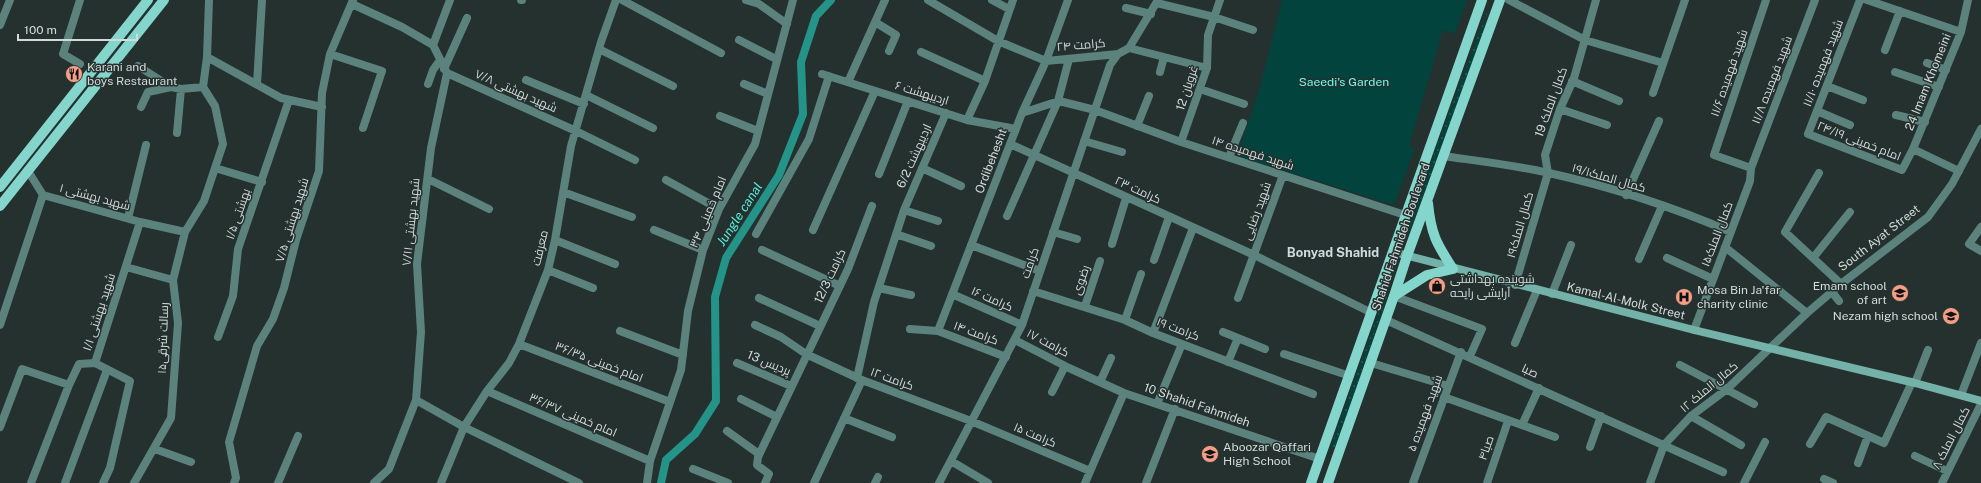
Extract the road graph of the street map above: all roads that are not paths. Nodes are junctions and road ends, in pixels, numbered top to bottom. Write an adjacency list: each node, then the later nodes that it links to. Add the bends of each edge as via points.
1 (10, 0): 38 (street)
2 (80, 0): 61 (street, via 63,54)
3 (148, 0): 109 (main road)
4 (164, 0): 118 (main road)
5 (210, 0): 53 (street)
6 (262, 0): 72 (street)
7 (450, 0): 44 (street)
8 (616, 0): 46 (street, معرفت)
9 (622, 0): 50 (street)
10 (746, 0): 37 (street, via 759,4)
11 (793, 0): 37 (street, امام خمینی ۳۴)
12 (885, 0): 36 (street)
13 (928, 0): 43 (street)
14 (992, 0): 31 (street)
15 (1013, 0): 31 (street)
16 (1068, 0): 58 (street, Ordibehesht)
17 (1220, 0): 34 (street, غرویان 12)
18 (1482, 0): 159 (main road, Shahid Fahmideh Boulevard)
19 (1500, 0): 127 (main road, Shahid Fahmideh Boulevard)
20 (1509, 0): 42 (street)
21 (1596, 0): 42 (street, کمال الملک 19)
22 (1685, 0): 59 (street)
23 (1766, 0): 132 (street, شهید فهمیده ۱۱/۶, via 1714,155)
24 (1815, 0): 132 (street, شهید فهمیده ۱۱/۸)
25 (1860, 0): 76 (street, شهید فهمیده ۱۱/۱۰)
26 (1867, 0): 32 (street)
27 (1968, 0): 40 (street, 24 Imam Khomeini)
28 (1157, 1): 33 (street); 34 (street)
29 (353, 2): 44 (street); 51 (street, شهید بهشتی ۷/۵)
30 (1126, 8): 33 (street)
31 (1009, 9): 43 (street)
32 (1900, 11): 40 (street); 47 (street)
33 (1151, 14): 45 (street)
34 (1214, 17): 39 (street); 63 (street, غرویان 12, via 1208,35)
35 (467, 18): 65 (street, شهید بهشتی ۷/۱۱)
36 (875, 22): 48 (street, via 896,35); 71 (street)
37 (787, 24): 56 (street, امام خمینی ۳۴)
38 (0, 25)
39 (1253, 30)
40 (1961, 32): 64 (street, 24 Imam Khomeini)
41 (739, 40): 56 (street)
42 (1585, 40): 59 (street); 70 (street, کمال الملک 19)
43 (998, 41): 58 (street); 69 (street)
44 (433, 45): 57 (street)
45 (1129, 48): 52 (street); 54 (street)
46 (600, 49): 75 (street); 84 (street, معرفت)
47 (1885, 50)
48 (889, 51)
49 (921, 52): 69 (street)
50 (721, 53)
51 (330, 54): 95 (street, شهید بهشتی ۷/۵, via 322,93); 111 (street, via 382,71)
52 (1118, 54): 55 (street, کرامت ۲۴); 97 (street, کرامت, via 1110,65)
53 (207, 57): 72 (street); 78 (street)
54 (1164, 57): 63 (street); 66 (street)
55 (1070, 58): 58 (street, کرامت ۲۴); 90 (street)
56 (776, 59): 85 (street, امام خمینی ۳۴)
57 (440, 60): 65 (street); 73 (street)
58 (1046, 61): 100 (street, Ordibehesht)
59 (1663, 63): 83 (street)
60 (1927, 63): 64 (street)
61 (80, 64)
62 (138, 66): 77 (street)
63 (1207, 68): 81 (street, غرویان 12)
64 (1946, 70): 79 (street, 24 Imam Khomeini)
65 (445, 71): 115 (street, شهید بهشتی ۷/۸); 142 (street, شهید بهشتی ۷/۱۱)
66 (1160, 72)
67 (1895, 72): 79 (street)
68 (526, 80): 92 (street)
69 (984, 80): 103 (street)
70 (1572, 81): 91 (street); 96 (street, کمال الملک 19)
71 (848, 82): 82 (street, اردیبهشت ۶); 173 (street, اردیبهشت ۶, via 826,75 808,139)
72 (257, 84): 87 (street)
73 (428, 84)
74 (744, 84): 85 (street)
75 (673, 86)
76 (1827, 86): 88 (street); 98 (street, شهید فهمیده ۱۱/۱۰)
77 (171, 87): 80 (street); 94 (street, via 148,92)
78 (203, 87): 80 (street); 130 (street, رسالت شرقی۱۵, via 215,106 223,144)
79 (1939, 87): 105 (street, 24 Imam Khomeini)
80 (181, 89): 117 (street)
81 (1200, 89): 93 (street); 121 (street, غرویان 12)
82 (875, 91): 89 (street, اردیبهشت ۶); 169 (street)
83 (1653, 93)
84 (586, 94): 92 (street, معرفت); 112 (street)
85 (768, 94): 116 (street, امام خمینی ۳۴)
86 (1148, 96): 110 (street)
87 (289, 100): 95 (street); 144 (street, بهشتی ۱/۵)
88 (1863, 100)
89 (908, 101): 99 (street, اردیبهشت ۶); 139 (street)
90 (1058, 101): 97 (street, شهید فهمیده ۱۴); 100 (street); 126 (street)
91 (1618, 101)
92 (584, 104): 115 (street, معرفت)
93 (1244, 104)
94 (141, 107)
95 (322, 107): 316 (street, شهید بهشتی ۷/۵, via 319,171 296,240 284,288 273,319 257,346 229,442 236,478)
96 (1560, 109): 107 (street); 137 (street, کمال الملک 19, via 1544,155)
97 (1095, 110): 110 (street, شهید فهمیده ۱۴); 120 (street, کرامت)
98 (1817, 111): 108 (street); 119 (street, شهید فهمیده ۱۱/۱۰)
99 (946, 113): 103 (street, اردیبهشت ۶); 131 (street, اردیبهشت 6/2)
100 (1022, 113): 113 (street, Ordibehesht)
101 (1896, 115): 105 (street)
102 (720, 116): 116 (street)
103 (967, 120): 113 (street, اردیبهشت ۶)
104 (1659, 121): 148 (street)
105 (1925, 122): 124 (street, 24 Imam Khomeini)
106 (1243, 123): 128 (street)
107 (1607, 125)
108 (1850, 125)
109 (48, 126): 118 (main road); 141 (main road)
110 (1137, 126): 121 (street, شهید فهمیده ۱۴)
111 (364, 128)
112 (653, 128)
113 (1016, 129): 122 (street, Ordibehesht)
114 (1981, 129): 135 (street, South Ayat Street)
115 (576, 131): 129 (street, شهید بهشتی ۷/۸); 147 (street, معرفت)
116 (758, 131): 156 (street, امام خمینی ۳۴, via 755,144)
117 (177, 133)
118 (57, 134): 134 (main road)
119 (1808, 134): 133 (street, امام خمینی ۲۴/۱۹)
120 (1084, 141): 125 (street); 136 (street, کرامت)
121 (1181, 142): 128 (street, شهید فهمیده ۱۴)
122 (1010, 144): 126 (street, کرامت ۲۳); 178 (street, Ordibehesht)
123 (146, 145): 163 (street)
124 (1913, 149): 133 (street, 24 Imam Khomeini); 135 (street)
125 (1122, 152)
126 (1034, 155): 136 (street, کرامت ۲۳); 160 (street)
127 (1443, 156): 137 (street, کمال الملک۱۹/۱); 151 (main road, Shahid Fahmideh Boulevard)
128 (1229, 157): 140 (street, شهید فهمیده ۱۴)
129 (635, 160)
130 (215, 168): 144 (street); 170 (street, رسالت شرقی۱۵, via 204,201)
131 (922, 168): 145 (street); 157 (street, اردیبهشت 6/2)
132 (1751, 168): 172 (street, کمال الملک۱۵, via 1750,181)
133 (1902, 170)
134 (28, 171): 149 (street); 152 (main road)
135 (1959, 171): 202 (street, South Ayat Street, via 1928,216)
136 (1073, 173): 150 (street, کرامت ۲۳); 171 (street, کرامت)
137 (1548, 173): 148 (street, کمال الملک۱۹/۱); 203 (street, کمال الملک۱۹)
138 (1819, 173): 189 (street, via 1785,232)
139 (879, 174)
140 (1283, 175): 159 (street, شهید فهمیده ۱۴); 186 (street, شهید رضایی)
141 (3, 177): 146 (main road)
142 (428, 179): 155 (street); 272 (street, شهید بهشتی ۷/۱۱, via 417,264 421,332)
143 (666, 180): 156 (street)
144 (262, 182): 232 (street, بهشتی ۱/۵, via 238,249 233,296)
145 (961, 186)
146 (0, 187)
147 (563, 192): 161 (street); 176 (street, معرفت)
148 (1626, 194): 154 (street, کمال الملک۱۹/۱)
149 (43, 195): 163 (street, شهید بهشتی ۱); 222 (street)
150 (1126, 198): 162 (street, کرامت ۲۳); 177 (street)
151 (1428, 200): 187 (main road, Shahid Fahmideh Boulevard); 195 (main road, via 1431,229)
152 (0, 206)
153 (872, 206): 204 (street, کرامت 12/3)
154 (1662, 206): 172 (street, کمال الملک۱۹/۱, via 1697,217); 190 (street)
155 (489, 209)
156 (719, 209): 182 (street, امام خمینی ۳۴)
157 (904, 210): 164 (street); 174 (street, اردیبهشت 6/2)
158 (1850, 212): 189 (street)
159 (1405, 215): 185 (main road, Shahid Fahmideh Boulevard); 198 (main road, via 1396,226 1384,263)
160 (1007, 216)
161 (632, 217)
162 (1169, 217): 167 (street, کرامت ۲۳); 191 (street)
163 (128, 218): 165 (street, شهید بهشتی ۱)
164 (938, 221)
165 (140, 222): 170 (street); 194 (street, شهید بهشتی ۱/۱)
166 (1981, 227): 184 (street, via 1969,244)
167 (1193, 228): 186 (street, کرامت ۲۳); 231 (street)
168 (654, 230): 182 (street)
169 (813, 230)
170 (185, 232): 201 (street, رسالت شرقی۱۵)
171 (1053, 232): 175 (street); 197 (street, کرامت)
172 (1731, 232): 181 (street, کمال الملک۱۵)
173 (756, 234)
174 (896, 234): 180 (street); 206 (street, اردیبهشت 6/2)
175 (1077, 239)
176 (555, 240): 193 (street); 196 (street, معرفت)
177 (1112, 244)
178 (971, 245): 197 (street); 210 (street, Ordibehesht)
179 (1571, 245): 211 (street)
180 (931, 246)
181 (1725, 247): 200 (street, کمال الملک۱۵); 219 (street)
182 (703, 250): 245 (street, امام خمینی ۳۴, via 688,311)
183 (762, 250): 204 (street)
184 (1981, 251)
185 (1393, 252): 187 (main road, Kamal-Al-Molk Street); 198 (main road, Shahid Fahmideh Boulevard)
186 (1254, 255): 215 (street, شهید رضایی); 218 (street, کرامت ۲۳)
187 (1406, 256): 195 (main road, Kamal-Al-Molk Street); 213 (main road, Shahid Fahmideh Boulevard)
188 (1666, 258): 200 (street)
189 (1813, 258): 202 (street)
190 (1639, 259)
191 (1154, 260)
192 (1100, 261): 217 (street, رضوی)
193 (615, 264)
194 (126, 267): 201 (street); 251 (street, شهید بهشتی ۱/۱)
195 (1453, 269): 203 (main road, Kamal-Al-Molk Street); 213 (main road, via 1426,275)
196 (548, 270): 205 (street); 237 (street, معرفت)
197 (1040, 271): 208 (street, کرامت)
198 (1386, 273): 218 (main road, Shahid Fahmideh Boulevard)
199 (1142, 274): 220 (street)
200 (1713, 279): 227 (street, کمال الملک۱۵)
201 (174, 280): 298 (street, رسالت شرقی۱۵, via 178,323 171,418)
202 (1841, 284): 209 (street, South Ayat Street)
203 (1515, 285): 207 (main road, Kamal-Al-Molk Street)
204 (840, 286): 225 (street, کرامت 12/3)
205 (593, 288)
206 (879, 288): 212 (street); 257 (street, اردیبهشت 6/2)
207 (1536, 290): 211 (main road, Kamal-Al-Molk Street); 235 (street)
208 (1033, 291): 217 (street, کرامت ۱۹); 224 (street, کرامت)
209 (1832, 292): 216 (street); 219 (street, South Ayat Street)
210 (952, 294): 224 (street, کرامت ۱۶); 229 (street, Ordibehesht)
211 (1552, 294): 227 (main road, Kamal-Al-Molk Street)
212 (911, 295)
213 (1394, 296): 221 (main road, Shahid Fahmideh Boulevard); 246 (street, via 1482,329)
214 (759, 298): 225 (street)
215 (1238, 298)
216 (1839, 301)
217 (1085, 306): 220 (street, کرامت ۱۹)
218 (1372, 313): 256 (main road, Shahid Fahmideh Boulevard)
219 (1806, 313): 239 (street, South Ayat Street)
220 (1125, 320): 231 (street, کرامت ۱۹)
221 (1386, 320): 242 (street, صبا); 252 (main road, Shahid Fahmideh Boulevard)
222 (0, 325)
223 (755, 325): 243 (street, کرامت ۱۲, via 781,337)
224 (1022, 325): 234 (street, کرامت)
225 (820, 326): 243 (street, کرامت 12/3)
226 (910, 329): 229 (street, کرامت ۱۴)
227 (1694, 330): 239 (main road, Kamal-Al-Molk Street)
228 (620, 331): 245 (street)
229 (938, 331): 247 (street, کرامت ۱۴)
230 (1223, 332): 233 (street)
231 (1153, 333): 238 (street, کرامت ۱۹)
232 (218, 337)
233 (1238, 338): 240 (street); 250 (street)
234 (1015, 340): 247 (street, کرامت); 254 (street, کرامت ۱۷)
235 (1515, 343)
236 (1981, 343): 269 (street)
237 (519, 344): 265 (street, معرفت, via 509,363); 274 (street, امام خمینی ۳۶/۳۵)
238 (1182, 344): 250 (street, کرامت ۱۹); 275 (street)
239 (1770, 348): 259 (main road, Kamal-Al-Molk Street); 264 (street, کمال الملک ۱۲)
240 (1265, 349)
241 (1928, 350): 259 (street)
242 (1461, 352): 246 (street, صبا); 262 (street, شهید فهمیده ۵)
243 (806, 354): 257 (street, کرامت ۱۲); 261 (street, کرامت 12/3)
244 (1284, 354): 256 (street)
245 (683, 355): 274 (street, امام خمینی ۳۴, via 681,370)
246 (1470, 356): 263 (street, صبا)
247 (1006, 357): 283 (street, کرامت)
248 (1111, 358): 258 (street)
249 (737, 362): 261 (street, پردیس 13)
250 (1228, 362): 268 (street, کرامت ۱۹)
251 (95, 363): 255 (street); 260 (street, شهید بهشتی ۱/۱, via 79,364)
252 (1371, 363): 262 (street); 329 (main road, Shahid Fahmideh Boulevard)
253 (1680, 365): 264 (street)
254 (1067, 367): 258 (street, 10 Shahid Fahmideh); 266 (street)
255 (107, 370): 313 (street); 314 (street, via 130,381 110,468)
256 (1350, 376): 301 (main road, Shahid Fahmideh Boulevard)
257 (859, 379): 282 (street, اردیبهشت 6/2); 283 (street, کرامت ۱۲)
258 (1100, 382): 267 (street, 10 Shahid Fahmideh)
259 (1914, 383): 269 (main road, Kamal-Al-Molk Street); 291 (street, via 1884,443)
260 (69, 385): 286 (street, via 22,369); 312 (street, شهید بهشتی ۱/۱)
261 (792, 386): 281 (street, کرامت 12/3)
262 (1448, 386): 270 (street, شهید فهمیده ۵)
263 (1540, 388): 279 (street, صبا); 285 (street)
264 (1727, 388): 276 (street); 280 (street, کمال الملک ۱۲)
265 (487, 391): 287 (street, معرفت); 302 (street, امام خمینی ۳۶/۳۷)
266 (1052, 392)
267 (1124, 393): 275 (street, 10 Shahid Fahmideh); 307 (street)
268 (1313, 394)
269 (1961, 395): 273 (main road, Kamal-Al-Molk Street)
270 (1444, 397): 284 (street); 330 (street, شهید فهمیده ۵)
271 (742, 399): 281 (street)
272 (416, 400): 287 (street); 318 (street, شهید بهشتی ۷/۱۱, via 389,469)
273 (1981, 401)
274 (670, 402): 302 (street, امام خمینی ۳۴)
275 (1157, 404): 278 (street, 10 Shahid Fahmideh)
276 (1754, 404)
277 (1981, 404): 309 (street, کمال الملک ۸)
278 (1175, 410): 301 (street, 10 Shahid Fahmideh); 310 (street)
279 (1601, 416): 295 (street, صبا); 297 (street)
280 (1691, 416): 295 (street, کمال الملک ۱۲); 296 (street)
281 (777, 417): 299 (street, کرامت 12/3)
282 (844, 418): 292 (street); 324 (street, اردیبهشت 6/2)
283 (971, 421): 303 (street, کرامت); 307 (street, کرامت ۱۵)
284 (1508, 421): 285 (street); 331 (street, صبا۴)
285 (1522, 425): 290 (street)
286 (0, 427)
287 (464, 427): 319 (street, معرفت); 320 (street)
288 (727, 431): 299 (street)
289 (298, 436): 317 (street)
290 (1555, 436)
291 (1868, 436): 294 (street, via 1826,417); 305 (street)
292 (892, 437)
293 (1765, 442): 333 (street)
294 (1810, 444)
295 (1664, 445): 308 (street, صبا); 332 (street)
296 (1741, 445)
297 (1590, 447)
298 (155, 448): 304 (street); 315 (street, رسالت شرقی۱۵)
299 (759, 454): 323 (street, via 758,465 769,474)
300 (1914, 456): 309 (street)
301 (1320, 459): 328 (main road, Shahid Fahmideh Boulevard)
302 (650, 461): 321 (street, امام خمینی ۳۴)
303 (951, 461): 325 (street, کرامت); 326 (street)
304 (191, 462)
305 (1858, 463)
306 (693, 469): 322 (street)
307 (1090, 471): 327 (street)
308 (1723, 472)
309 (1947, 472): 335 (street, کمال الملک ۸)
310 (1147, 479)
311 (1824, 479): 334 (street)
312 (32, 483)
313 (65, 483)
314 (103, 483)
315 (134, 483)
316 (234, 483)
317 (278, 483)
318 (374, 483)
319 (441, 483)
320 (579, 483)
321 (647, 483)
322 (728, 483)
323 (765, 483)
324 (814, 483)
325 (938, 483)
326 (988, 483)
327 (1085, 483)
328 (1311, 483)
329 (1328, 483)
330 (1413, 483)
331 (1487, 483)
332 (1650, 483)
333 (1744, 483)
334 (1833, 483)
335 (1942, 483)

